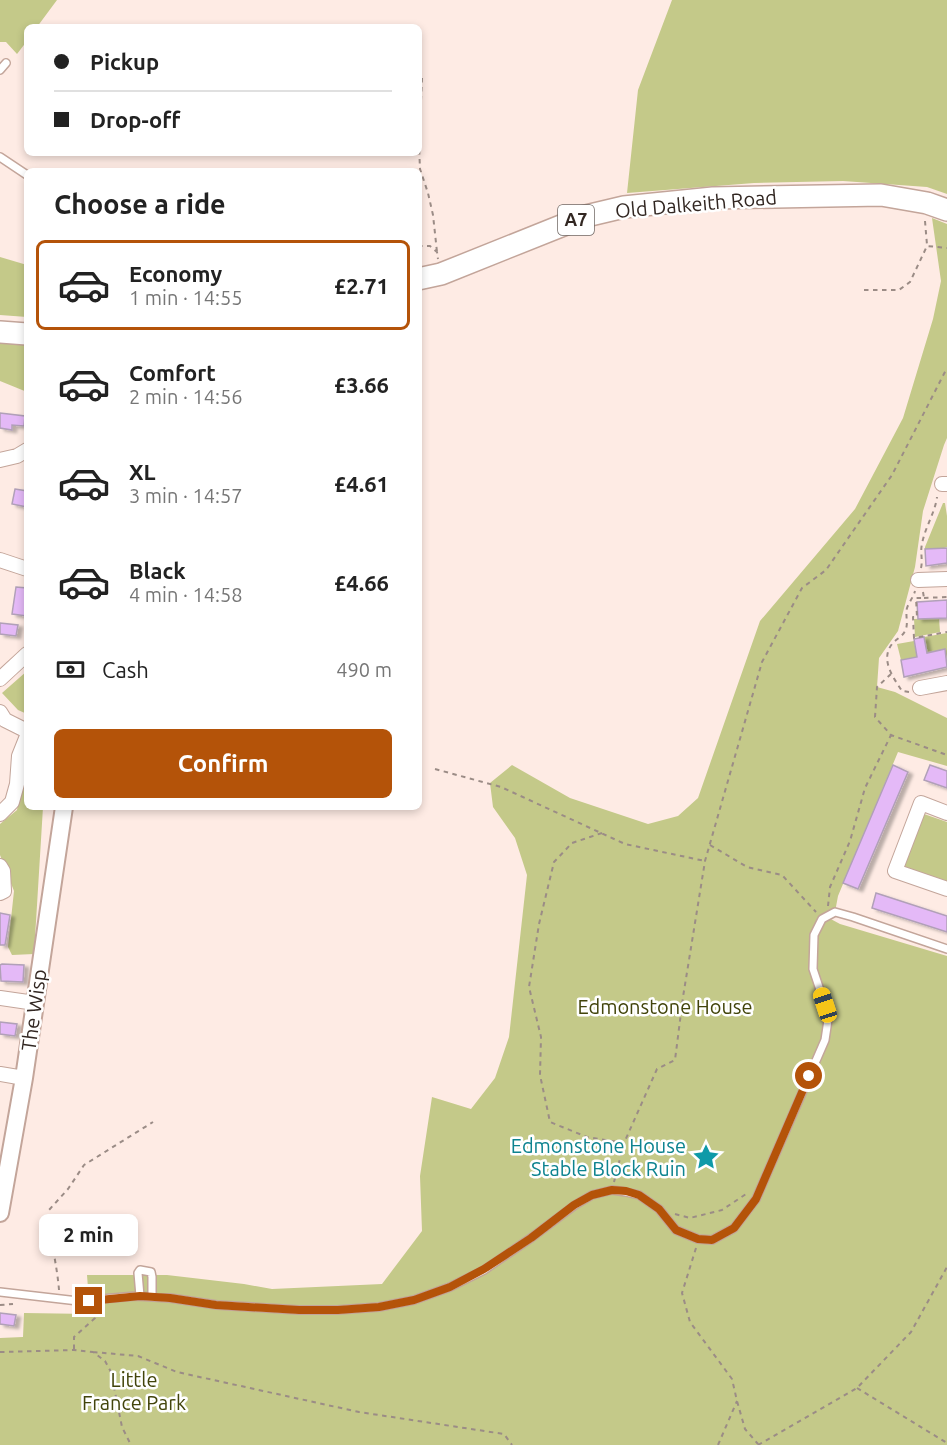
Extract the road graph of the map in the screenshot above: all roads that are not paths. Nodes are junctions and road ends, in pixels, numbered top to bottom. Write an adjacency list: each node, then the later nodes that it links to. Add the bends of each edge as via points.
1 (6, 63): 2 (lane)
2 (0, 70)
3 (0, 157): 4 (lane)
4 (24, 173)
5 (947, 210): 6 (main road, Old Dalkeith Road / A7, via 881,195 713,198 624,207 586,216)
6 (422, 278)
7 (0, 332): 8 (main road)
8 (24, 334)
9 (24, 452): 10 (street)
10 (0, 460)
11 (0, 561): 12 (street)
12 (24, 568)
13 (947, 579): 14 (street)
14 (920, 580)
15 (24, 657): 16 (street)
16 (0, 679)
17 (947, 683): 18 (street)
18 (920, 688)
19 (0, 712): 20 (street, via 5,720)
20 (24, 729)
21 (24, 744): 24 (street, via 12,802)
22 (64, 810): 30 (street, The Wisp)
23 (947, 813): 26 (street, via 921,803 896,871)
24 (0, 814)
25 (0, 866): 27 (street, via 4,891)
26 (947, 889)
27 (0, 893)
28 (947, 949): 36 (lane, via 835,912 824,918 814,935 813,969 828,1020 825,1040 756,1199 734,1228 712,1240 676,1230 659,1209 639,1195 612,1190 574,1205 484,1269 414,1300 379,1307 299,1310)
29 (0, 998): 30 (street)
30 (35, 1003): 32 (street, The Wisp)
31 (0, 1074): 32 (street)
32 (24, 1078): 33 (street, The Wisp)
33 (1, 1205)
34 (0, 1292): 35 (lane, via 78,1301)
35 (140, 1296): 36 (lane); 36 (lane, via 138,1273 146,1270 151,1272)
36 (152, 1297)

